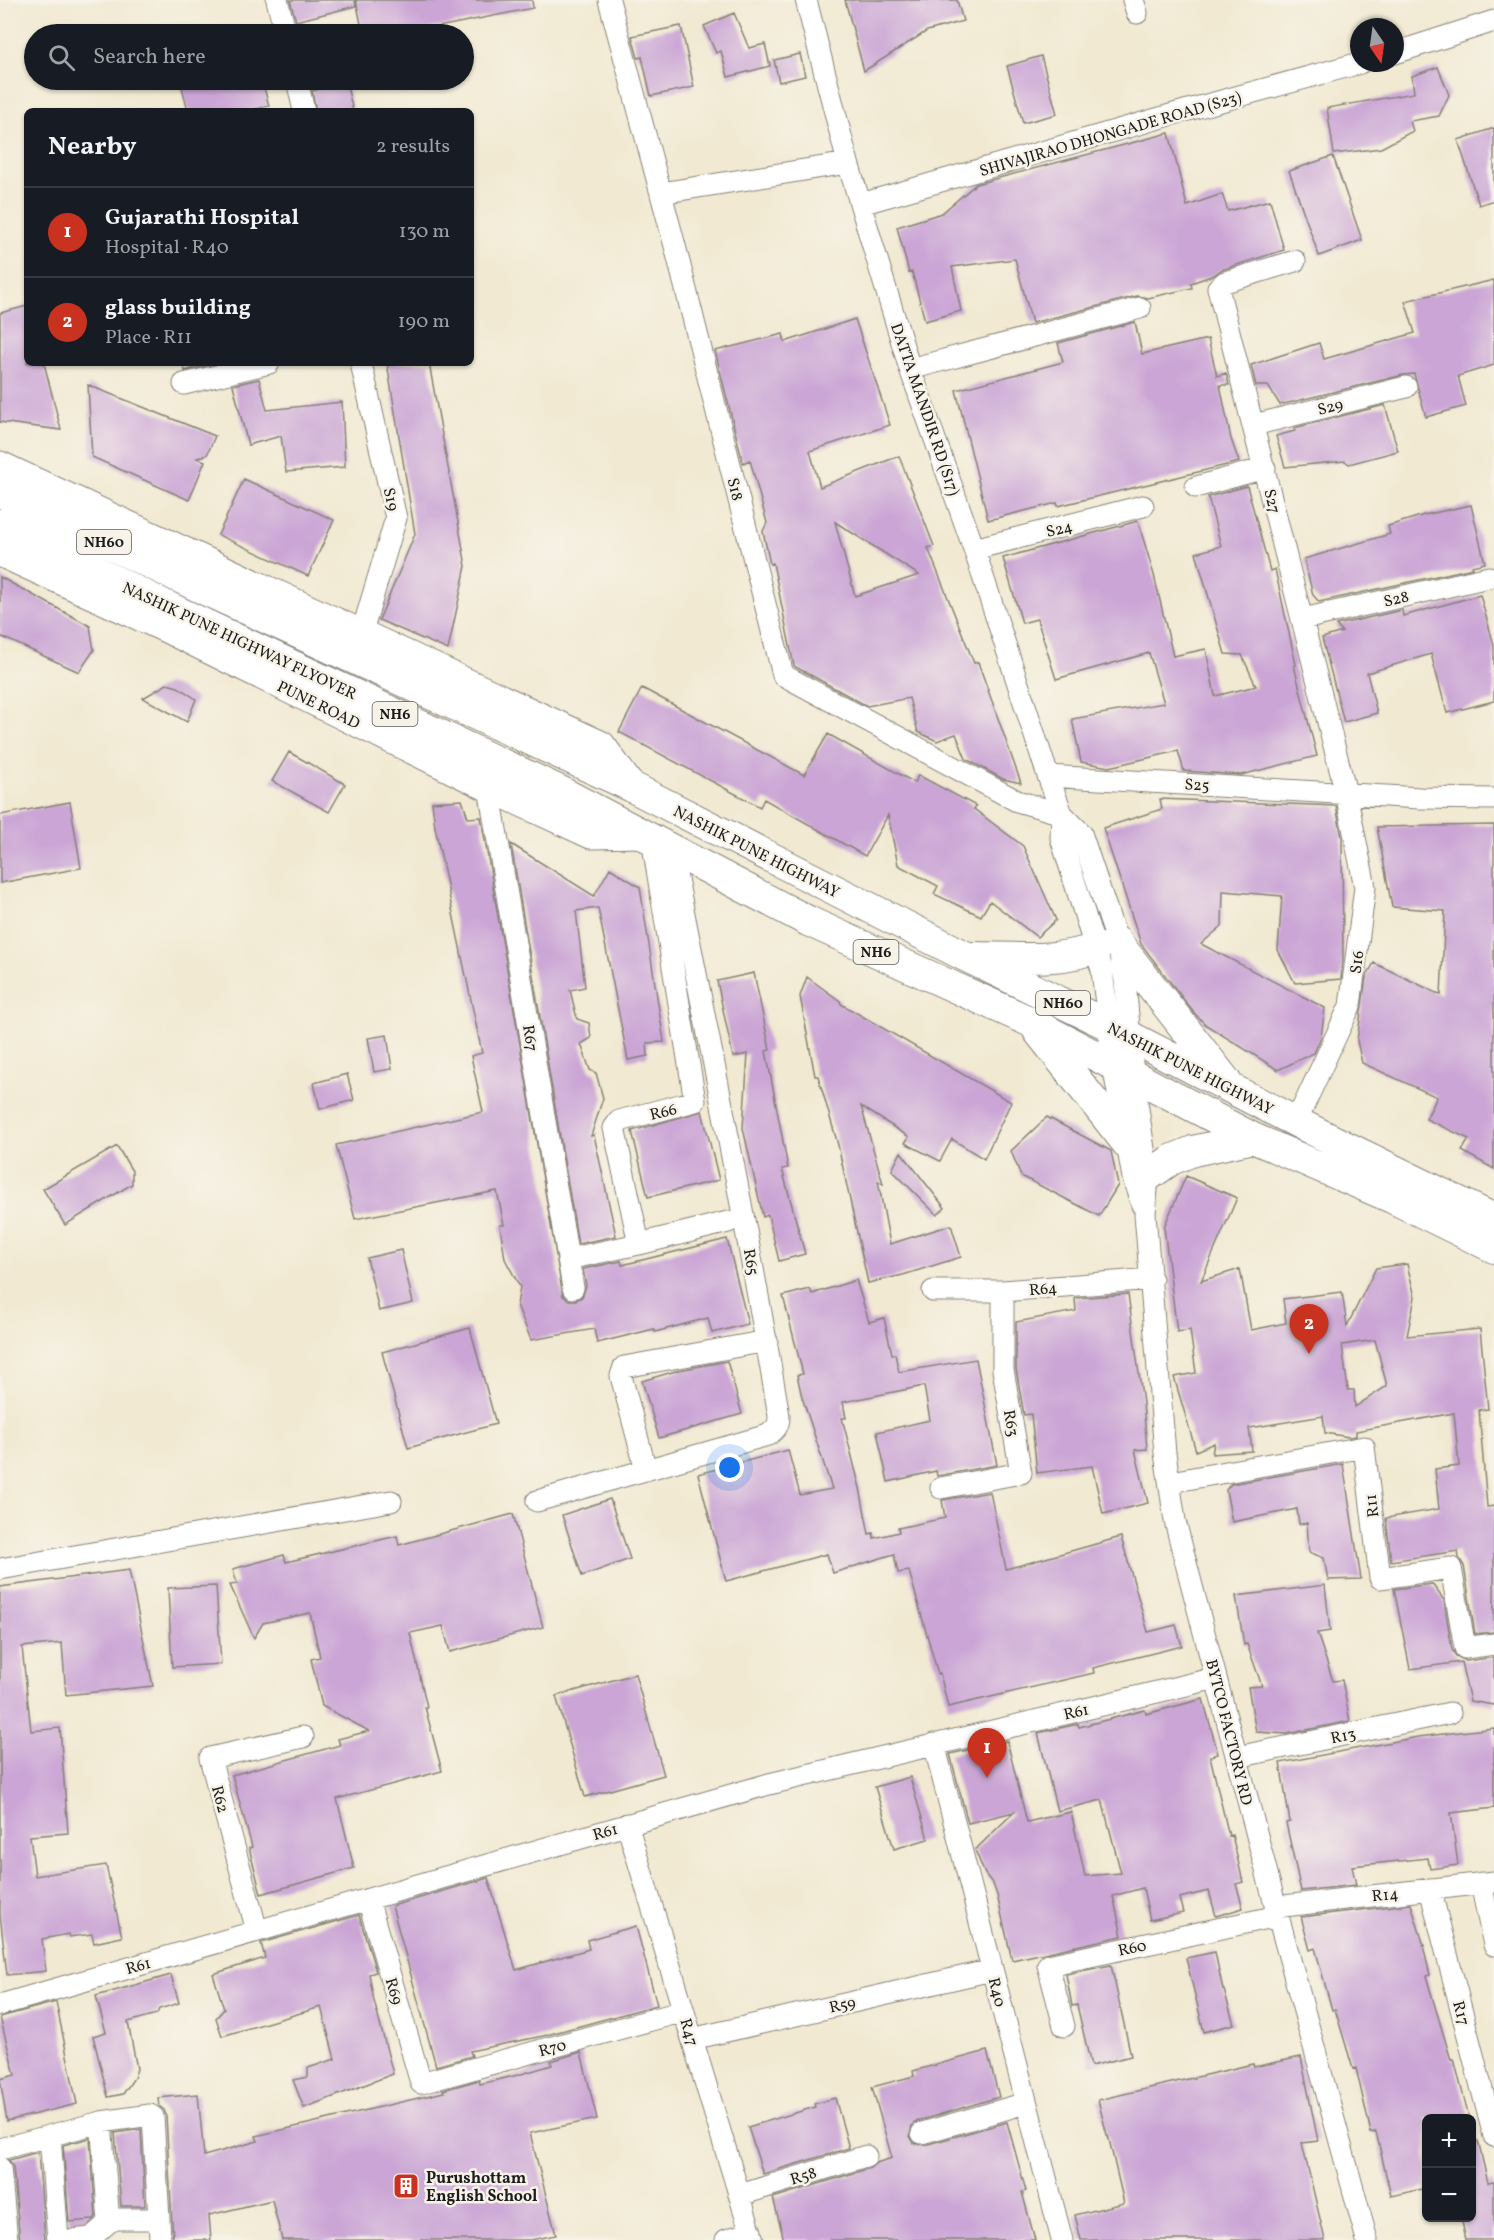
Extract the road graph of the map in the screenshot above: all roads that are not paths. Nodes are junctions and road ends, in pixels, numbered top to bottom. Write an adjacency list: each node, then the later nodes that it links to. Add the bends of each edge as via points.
1 (278, 0): 5 (street)
2 (609, 0): 11 (street, S18)
3 (807, 0): 10 (street, DATTA MANDIR RD (S17))
4 (1494, 21): 6 (street)
5 (284, 24)
6 (1404, 50)
7 (1350, 66): 12 (street, SHIVAJIRAO DHONGADE ROAD (S23))
8 (299, 90): 9 (street)
9 (303, 108)
10 (848, 163): 11 (street); 12 (street, DATTA MANDIR RD (S17))
11 (661, 193): 39 (street, S18, via 783,675 1017,801)
12 (861, 204): 17 (street, DATTA MANDIR RD (S17))
13 (1295, 261): 20 (street, S27, via 1225,282 1218,288)
14 (1140, 308): 17 (street)
15 (257, 366): 18 (street)
16 (362, 366): 33 (street, S19, via 396,519)
17 (910, 369): 27 (street, DATTA MANDIR RD (S17))
18 (184, 384)
19 (1406, 387): 20 (street, S29)
20 (1254, 425): 22 (street, S27)
21 (0, 465): 33 (main road)
22 (1265, 468): 23 (street); 32 (street, S27)
23 (1196, 487)
24 (0, 492): 30 (highway, NASHIK PUNE HIGHWAY FLYOVER / NH60)
25 (1143, 506): 27 (street, S24)
26 (0, 524): 31 (highway, NASHIK PUNE HIGHWAY FLYOVER / NH60)
27 (974, 549): 34 (street, DATTA MANDIR RD (S17))
28 (3, 556): 36 (main road, PUNE ROAD, via 166,629)
29 (1489, 577): 32 (street, S28)
30 (207, 591): 35 (highway, NASHIK PUNE HIGHWAY FLYOVER / NH6)
31 (183, 615): 40 (highway, NASHIK PUNE HIGHWAY FLYOVER / NH6, via 549,786)
32 (1303, 619): 37 (street, S27)
33 (362, 632): 35 (main road, via 602,745)
34 (1048, 776): 37 (street, S25); 39 (street, DATTA MANDIR RD (S17))
35 (632, 787): 42 (highway, NASHIK PUNE HIGHWAY / NH60)
36 (489, 788): 40 (main road, PUNE ROAD, via 591,835); 58 (street, R67)
37 (1346, 793): 38 (street, S25); 49 (street, S16, via 1365,887 1350,1006)
38 (1494, 799)
39 (1062, 814): 41 (street, DATTA MANDIR RD (S17), via 1061,838)
40 (655, 841): 43 (highway, NASHIK PUNE HIGHWAY / NH6, via 808,921); 47 (street, R65); 48 (street, R66)
41 (1107, 945): 42 (highway, via 1058,956); 44 (street, DATTA MANDIR RD (S17), via 1102,970); 46 (highway)
42 (968, 957): 44 (highway, NASHIK PUNE HIGHWAY / NH60)
43 (1031, 1022): 45 (highway, NASHIK PUNE HIGHWAY / NH6); 51 (highway)
44 (1121, 1032): 45 (street, DATTA MANDIR RD (S17)); 46 (highway, NASHIK PUNE HIGHWAY / NH60)
45 (1123, 1070): 50 (highway, NASHIK PUNE HIGHWAY); 51 (street, BYTCO FACTORY RD); 52 (street, BYTCO FACTORY RD)
46 (1233, 1089): 49 (highway, NASHIK PUNE HIGHWAY / NH60)
47 (721, 1096): 48 (street); 63 (street, R65)
48 (695, 1101): 56 (street, R66, via 619,1121 614,1128)
49 (1296, 1122): 54 (highway, NASHIK PUNE HIGHWAY / NH60)
50 (1254, 1138): 52 (highway, via 1193,1150); 57 (highway, NASHIK PUNE HIGHWAY, via 1392,1197)
51 (1129, 1146): 53 (street, BYTCO FACTORY RD, via 1133,1178)
52 (1148, 1176): 53 (street, BYTCO FACTORY RD)
53 (1145, 1214): 59 (street, BYTCO FACTORY RD)
54 (1494, 1219)
55 (728, 1222): 56 (street)
56 (639, 1244): 58 (street)
57 (1494, 1248)
58 (568, 1259): 60 (street, R67)
59 (1152, 1279): 62 (street, R64); 65 (street, BYTCO FACTORY RD, via 1165,1453)
60 (573, 1288)
61 (933, 1291): 62 (street, R64)
62 (1003, 1291): 66 (street, R63, via 1003,1370 1021,1473)
63 (767, 1341): 64 (street, R65, via 779,1416 776,1430); 64 (street, via 624,1367 621,1376)
64 (646, 1470): 68 (street, R65)
65 (1171, 1482): 70 (street, R11, via 1364,1447 1380,1578 1451,1568 1465,1648); 71 (street, BYTCO FACTORY RD, via 1175,1521)
66 (941, 1488)
67 (391, 1501): 69 (street)
68 (537, 1501)
69 (0, 1569)
70 (1494, 1644)
71 (1216, 1678): 74 (street, R61); 75 (street, BYTCO FACTORY RD)
72 (1450, 1713): 75 (street, R13)
73 (303, 1737): 81 (street, R62, via 210,1758)
74 (934, 1744): 76 (street, R61, via 768,1784); 83 (street, R40)
75 (1237, 1757): 80 (street, BYTCO FACTORY RD)
76 (627, 1824): 79 (street, R61); 85 (street, R47)
77 (1488, 1882): 78 (street, R14); 82 (street)
78 (1430, 1889): 80 (street, R14); 89 (street, R17)
79 (368, 1899): 81 (street, R61); 88 (street, R69)
80 (1276, 1911): 86 (street, R60, via 1048,1965); 107 (street, BYTCO FACTORY RD)
81 (257, 1931): 84 (street, R61)
82 (1494, 1945)
83 (992, 1970): 87 (street, R59); 90 (street, R40)
84 (0, 2005)
85 (684, 2011): 87 (street, R47); 88 (street, R70)
86 (1064, 2026)
87 (692, 2038): 98 (street, R47)
88 (421, 2083)
89 (1488, 2092): 94 (street, R17)
90 (1026, 2103): 92 (street); 106 (street, R40)
91 (101, 2122): 93 (street); 99 (street); 100 (street, via 153,2117)
92 (922, 2133)
93 (50, 2136): 95 (street); 104 (street)
94 (1494, 2136)
95 (0, 2149)
96 (866, 2156): 98 (street, R58)
97 (0, 2168): 103 (street)
98 (740, 2195): 101 (street, R47)
99 (109, 2222): 100 (street, via 116,2219); 102 (street)
100 (160, 2230)
101 (752, 2236): 105 (street)
102 (86, 2239)
103 (7, 2240)
104 (58, 2240)
105 (726, 2240)
106 (1062, 2240)
107 (1367, 2240)

